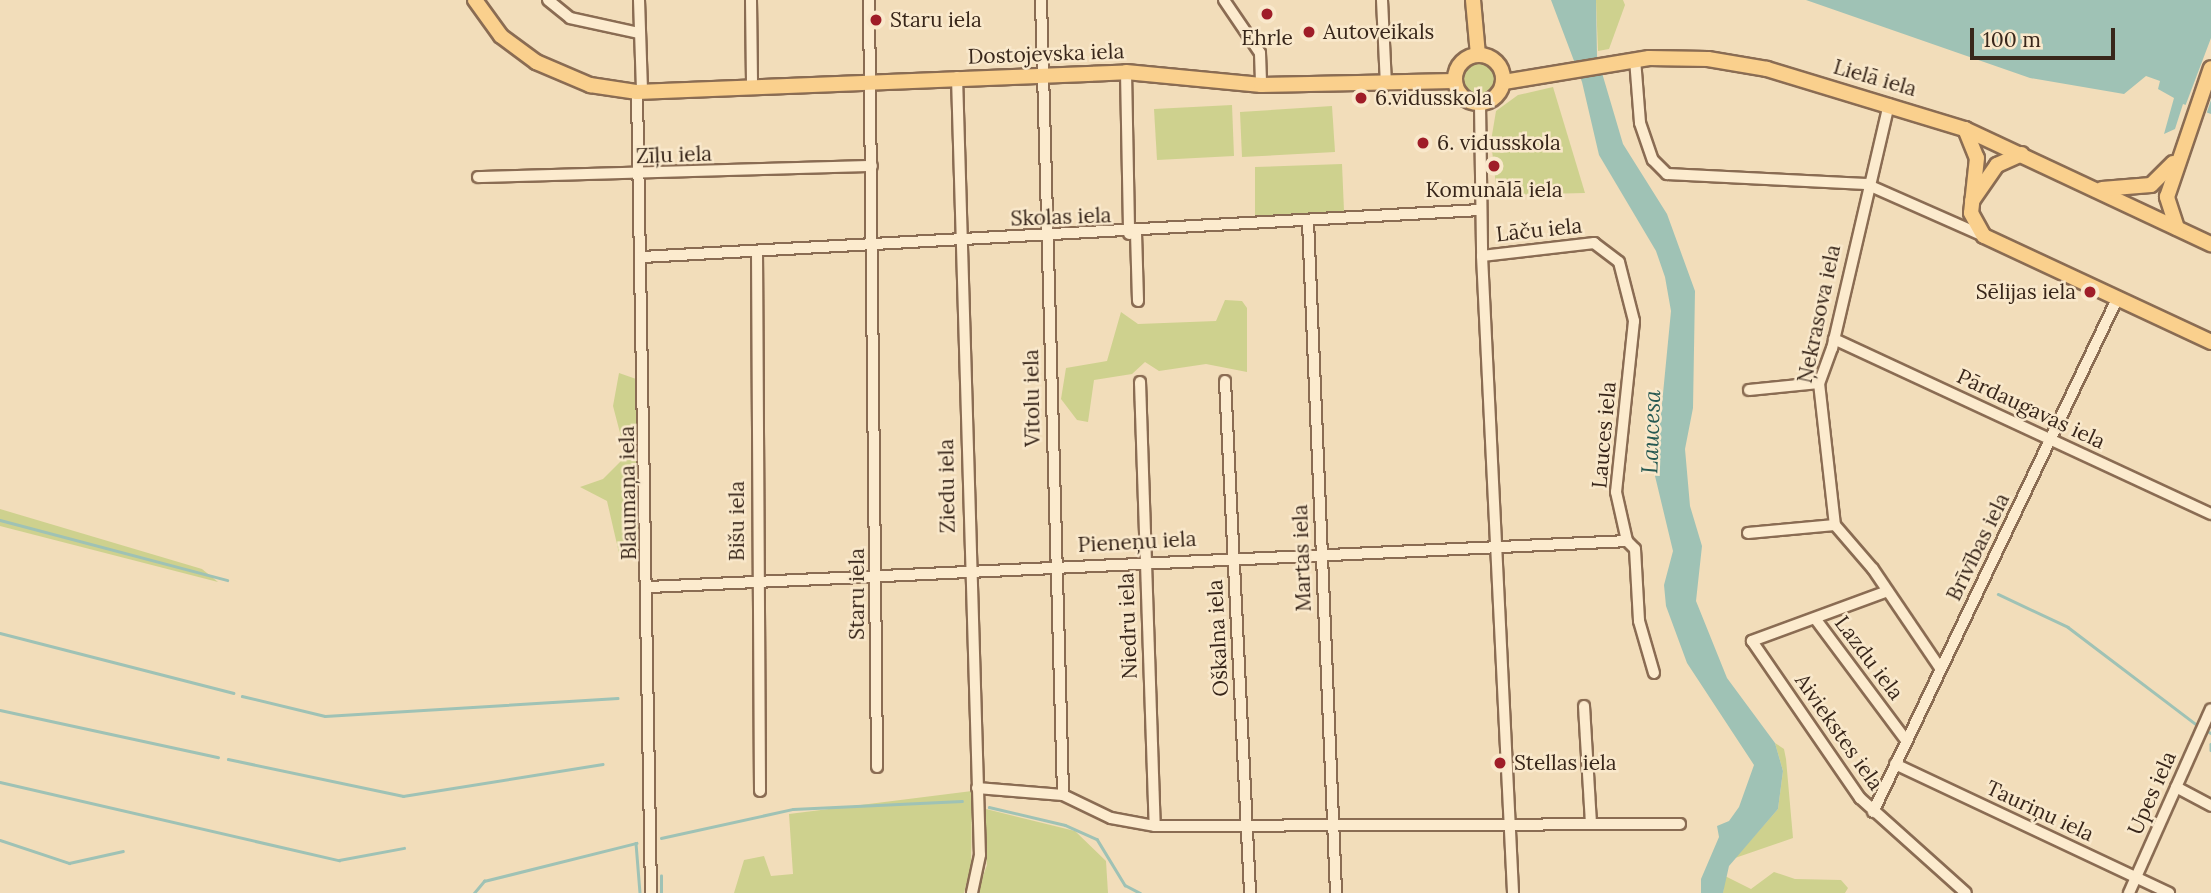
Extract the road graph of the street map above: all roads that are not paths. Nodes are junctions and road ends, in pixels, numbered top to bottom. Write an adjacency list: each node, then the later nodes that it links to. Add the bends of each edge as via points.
1 (475, 0): 23 (main road, Dostojevska iela, via 501,36 536,62 590,85)
2 (548, 0): 10 (street, via 570,18)
3 (639, 0): 10 (street, Blaumaņa iela)
4 (751, 0): 22 (street)
5 (869, 0): 17 (street, Staru iela)
6 (1041, 0): 15 (street, Vītolu iela)
7 (1224, 0): 21 (street, via 1259,53)
8 (1382, 0): 20 (street)
9 (1473, 0): 11 (main road)
10 (639, 33): 23 (street, Blaumaņa iela)
11 (1478, 55): 18 (main road, via 1463,60); 19 (main road, via 1500,65)
12 (1635, 59): 19 (main road, Lielā iela); 25 (main road, Lielā iela, via 1730,62); 32 (street, via 1640,123 1653,160 1667,174)
13 (2211, 68): 28 (main road)
14 (1126, 72): 15 (main road, Dostojevska iela); 21 (main road, Dostojevska iela); 38 (street)
15 (1042, 74): 16 (main road, Dostojevska iela); 40 (street, Vītolu iela)
16 (957, 77): 17 (main road, Dostojevska iela); 41 (street, Ziedu iela)
17 (871, 80): 22 (main road, Dostojevska iela); 29 (street, Staru iela)
18 (1455, 81): 20 (main road, Dostojevska iela); 24 (main road, via 1466,100)
19 (1504, 82): 24 (main road, via 1498,95)
20 (1386, 84): 21 (main road, Dostojevska iela)
21 (1261, 85)
22 (752, 87): 23 (main road, Dostojevska iela)
23 (640, 91): 30 (street, Blaumaņa iela)
24 (1480, 104): 35 (street)
25 (1889, 104): 26 (main road, Lielā iela); 32 (street, Ņekrasova iela)
26 (1965, 128): 27 (main road, Lielā iela); 34 (main road, via 1977,158)
27 (2022, 154): 33 (main road, Lielā iela); 34 (main road, via 1997,165)
28 (2176, 159): 33 (main road, via 2151,185); 37 (main road, via 2167,197)
29 (872, 166): 30 (street, Zīļu iela); 42 (street, Staru iela)
30 (642, 176): 31 (street, Zīļu iela); 47 (street, Blaumaņa iela)
31 (478, 177)
32 (1867, 184): 39 (street); 50 (street, Ņekrasova iela)
33 (2093, 188): 37 (main road, Lielā iela)
34 (1972, 201): 39 (main road, via 1974,223)
35 (1480, 210): 36 (street, Skolas iela); 46 (street)
36 (1308, 221): 38 (street, Skolas iela); 62 (street, Martas iela)
37 (2177, 229): 44 (main road, Lielā iela)
38 (1133, 233): 40 (street, Skolas iela); 49 (street)
39 (1984, 236): 48 (main road)
40 (1048, 237): 41 (street, Skolas iela); 65 (street, Vītolu iela)
41 (962, 240): 42 (street, Skolas iela); 66 (street, Ziedu iela)
42 (873, 244): 45 (street, Skolas iela); 67 (street, Staru iela)
43 (1601, 244): 46 (street, Lāču iela); 60 (street, Lauces iela, via 1619,262 1634,321 1615,477)
44 (2211, 244)
45 (757, 251): 47 (street, Skolas iela); 68 (street, Bišu iela)
46 (1482, 256): 61 (street)
47 (642, 257): 69 (street, Blaumaņa iela)
48 (2117, 299): 51 (main road); 56 (street, Brīvības iela)
49 (1138, 301)
50 (1835, 339): 54 (street, Ņekrasova iela); 56 (street, Pārdaugavas iela)
51 (2211, 342)
52 (1224, 381): 63 (street, Oškalna iela)
53 (1140, 382): 64 (street, Niedru iela)
54 (1819, 383): 55 (street); 58 (street, Ņekrasova iela)
55 (1749, 390)
56 (2052, 439): 57 (street, Pārdaugavas iela); 73 (street, Brīvības iela)
57 (2211, 514)
58 (1835, 525): 59 (street); 70 (street)
59 (1748, 533)
60 (1627, 541): 61 (street, Pieneņu iela); 74 (street, Lauces iela, via 1635,549 1639,621)
61 (1497, 545): 62 (street, Pieneņu iela); 91 (street)
62 (1321, 552): 63 (street, Pieneņu iela); 90 (street, Martas iela)
63 (1234, 556): 64 (street, Pieneņu iela); 88 (street, Oškalna iela)
64 (1145, 562): 65 (street, Pieneņu iela); 89 (street, Niedru iela)
65 (1055, 565): 66 (street, Pieneņu iela); 83 (street, Vītolu iela)
66 (968, 569): 67 (street, Pieneņu iela); 81 (street, Ziedu iela)
67 (877, 573): 68 (street, Pieneņu iela); 79 (street, Staru iela)
68 (757, 580): 69 (street, Pieneņu iela); 82 (street, Bišu iela)
69 (649, 587): 93 (street, Blaumaņa iela)
70 (1885, 592): 71 (street); 73 (street)
71 (1817, 621): 72 (street, Lazdu iela); 77 (street, Lazdu iela)
72 (1752, 641): 85 (street, Aiviekstes iela, via 1815,737)
73 (1940, 668): 77 (street, Brīvības iela)
74 (1654, 673)
75 (1584, 706): 86 (street)
76 (2211, 709): 80 (street, Upes iela)
77 (1905, 739): 78 (street, Brīvības iela)
78 (1895, 764): 85 (street, Brīvības iela); 92 (street, Tauriņu iela)
79 (877, 767)
80 (2176, 787): 84 (street); 92 (street, Upes iela)
81 (976, 788): 83 (street); 94 (street, Ziedu iela, via 980,855)
82 (760, 791)
83 (1063, 795): 89 (street, via 1111,818)
84 (2211, 806)
85 (1873, 812): 98 (street, Aiviekstes iela)
86 (1591, 823): 87 (street); 91 (street)
87 (1680, 824)
88 (1246, 826): 89 (street); 90 (street); 95 (street, Oškalna iela)
89 (1155, 827)
90 (1334, 827): 91 (street); 96 (street, Martas iela)
91 (1511, 827): 97 (street)
92 (2136, 877): 99 (street, Upes iela); 100 (street, Tauriņu iela)
93 (651, 893)
94 (972, 893)
95 (1250, 893)
96 (1336, 893)
97 (1513, 893)
98 (1966, 893)
99 (2129, 893)
100 (2169, 893)

